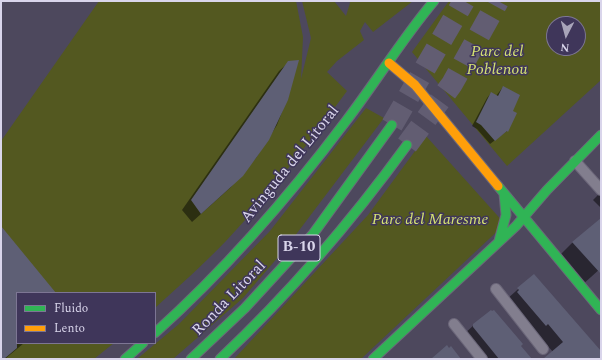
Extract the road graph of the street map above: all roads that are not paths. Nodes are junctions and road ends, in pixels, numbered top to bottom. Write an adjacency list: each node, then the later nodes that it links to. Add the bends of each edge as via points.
1 (434, 1): 2 (main road, Avinguda del Litoral)
2 (389, 63): 8 (main road, via 415,85); 14 (main road, Avinguda del Litoral, via 274,213 221,271)
3 (392, 125): 18 (main road, Ronda Litoral / B-10, via 313,234 245,308)
4 (601, 135): 6 (main road)
5 (407, 145): 19 (main road, B-10, via 350,221 316,261)
6 (575, 161): 7 (street); 9 (main road)
7 (601, 190)
8 (504, 194): 9 (main road); 10 (main road, via 506,215)
9 (525, 217): 10 (main road); 12 (main road)
10 (499, 242): 20 (main road)
11 (496, 289): 16 (street)
12 (600, 308)
13 (454, 324): 21 (street)
14 (156, 332)
15 (142, 344): 17 (main road)
16 (543, 349)
17 (125, 359)
18 (191, 359)
19 (220, 359)
20 (373, 359)
21 (482, 359)

